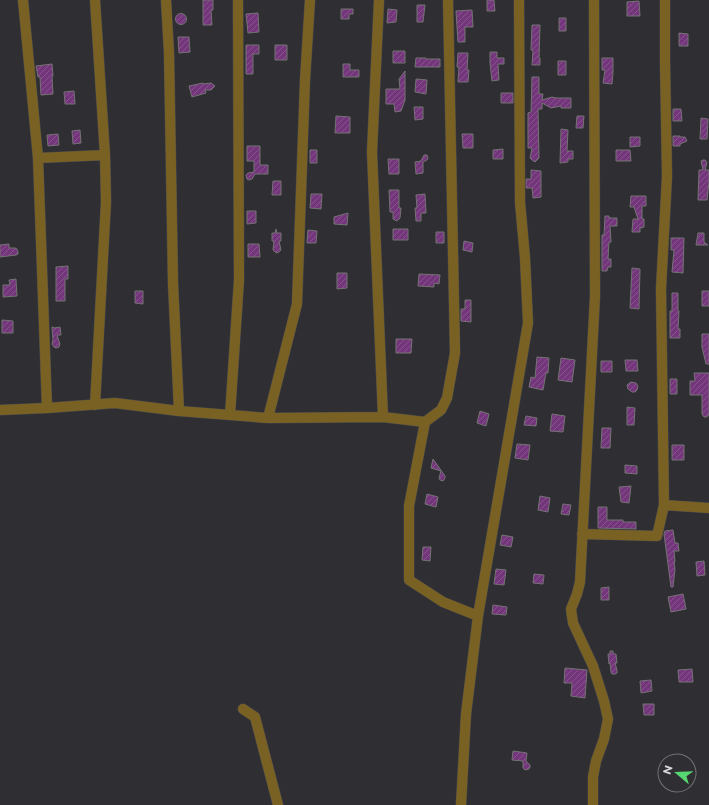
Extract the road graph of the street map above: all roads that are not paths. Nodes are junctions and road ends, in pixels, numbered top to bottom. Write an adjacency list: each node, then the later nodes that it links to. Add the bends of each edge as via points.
1 (23, 0): 12 (street)
2 (95, 0): 11 (street)
3 (166, 0): 16 (street)
4 (238, 0): 17 (street, via 239,280)
5 (310, 0): 19 (street, via 297,304)
6 (379, 0): 18 (street, via 372,152)
7 (448, 0): 20 (street, via 455,353 447,398 441,410)
8 (519, 0): 24 (street, via 520,202 528,323)
9 (594, 0): 23 (street, via 595,296)
10 (665, 0): 21 (street, via 667,176 661,288)
11 (105, 155): 12 (street); 13 (street, via 106,202)
12 (38, 158): 14 (street)
13 (96, 405): 14 (street); 16 (street, via 115,403)
14 (47, 408): 15 (street)
15 (0, 410)
16 (179, 412): 17 (street)
17 (230, 415): 19 (street)
18 (383, 417): 19 (street); 20 (street)
19 (268, 418)
20 (425, 422): 24 (street, via 409,506 409,580 443,602)
21 (664, 505): 22 (street); 23 (street, via 657,536)
22 (709, 508)
23 (582, 534): 28 (street, via 580,582 571,609 572,623 592,666 608,719 593,777)
24 (478, 616): 27 (street, via 466,714)
25 (243, 709): 26 (street, via 254,717)
26 (278, 805)
27 (461, 805)
28 (593, 805)

